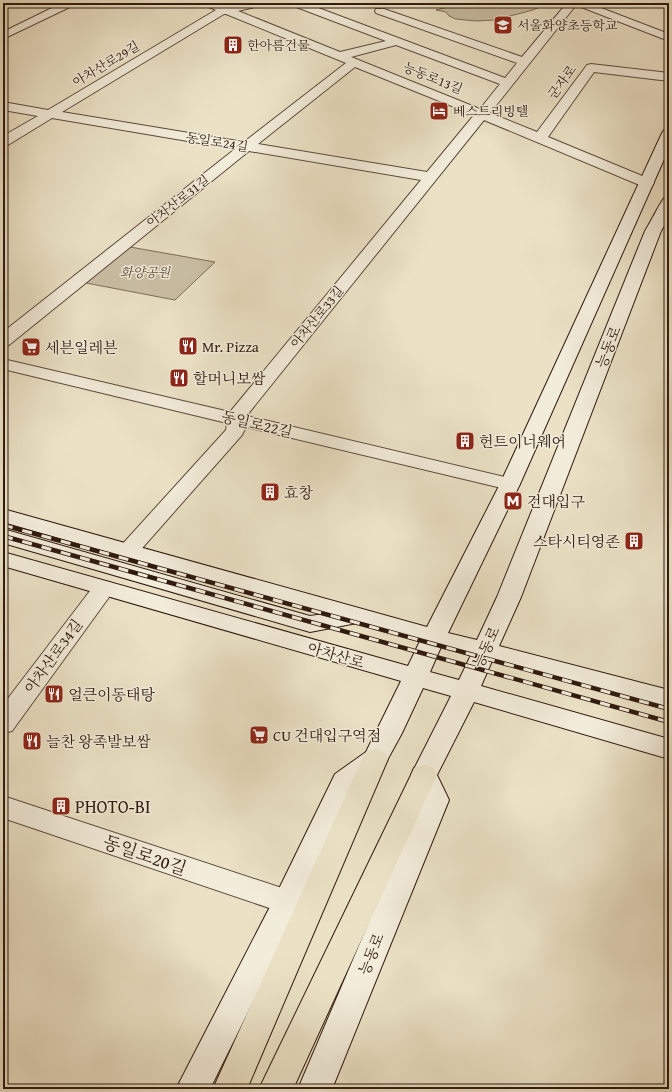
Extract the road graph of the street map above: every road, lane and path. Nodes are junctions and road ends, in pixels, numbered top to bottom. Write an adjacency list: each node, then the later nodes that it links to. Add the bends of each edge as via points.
1 (70, 3): 10 (street)
2 (208, 3): 7 (street, 능동로13길)
3 (260, 3): 7 (street)
4 (295, 3): 12 (street)
5 (572, 3): 14 (street, 아차산로33길)
6 (579, 3): 11 (street)
7 (224, 10): 13 (street, 능동로13길); 19 (street, 아차산로29길)
8 (380, 11): 9 (street)
9 (436, 31): 12 (street, 능동로13길); 14 (street)
10 (3, 36)
11 (669, 38)
12 (396, 42): 13 (street, 능동로13길); 17 (street)
13 (340, 56): 15 (street, 능동로13길)
14 (523, 61): 17 (street, 아차산로33길)
15 (354, 62): 20 (street, 능동로13길); 24 (street, 아차산로31길)
16 (669, 77): 22 (street, 군자로, via 591,68)
17 (507, 83): 20 (street, 아차산로33길)
18 (3, 106): 19 (street, 동일로24길)
19 (51, 114): 23 (street, 아차산로29길); 24 (street, 동일로24길)
20 (482, 114): 22 (street, 능동로13길); 25 (street, 아차산로33길)
21 (669, 133): 26 (street, 능동로)
22 (540, 138): 26 (street, 능동로13길)
23 (3, 142)
24 (247, 146): 25 (street, 동일로24길); 29 (street, 아차산로31길)
25 (431, 177): 31 (street, 아차산로33길, via 239,413)
26 (647, 183): 28 (street, 능동로)
27 (666, 208): 28 (street); 41 (street, 능동로, via 653,231 509,597)
28 (634, 213): 32 (street, 능동로)
29 (3, 340)
30 (3, 364): 31 (street, 동일로22길)
31 (237, 420): 32 (street, 동일로22길); 35 (street, 아차산로33길, via 235,431)
32 (510, 484): 40 (street, 능동로)
33 (3, 514): 35 (street)
34 (3, 536): 39 (street)
35 (129, 549): 38 (street)
36 (3, 559): 37 (street, 아차산로)
37 (104, 588): 42 (street, 아차산로); 46 (street, 아차산로34길)
38 (359, 616): 39 (street); 40 (street)
39 (310, 624): 42 (street)
40 (434, 637): 41 (street); 43 (street, 능동로)
41 (484, 651): 44 (street, 능동로); 45 (street)
42 (338, 656): 43 (street, 아차산로)
43 (415, 678): 44 (street, 아차산로); 48 (street, 능동로)
44 (466, 692): 47 (street, 아차산로); 49 (street, 능동로)
45 (669, 699)
46 (3, 724)
47 (669, 750)
48 (375, 759): 51 (street, 능동로, via 345,781); 53 (highway, 능동로)
49 (424, 775): 54 (highway); 55 (street, 능동로, via 435,800)
50 (3, 807): 51 (street, 동일로20길)
51 (287, 902): 52 (street, 능동로)
52 (193, 1089)
53 (230, 1089)
54 (276, 1089)
55 (316, 1089)

